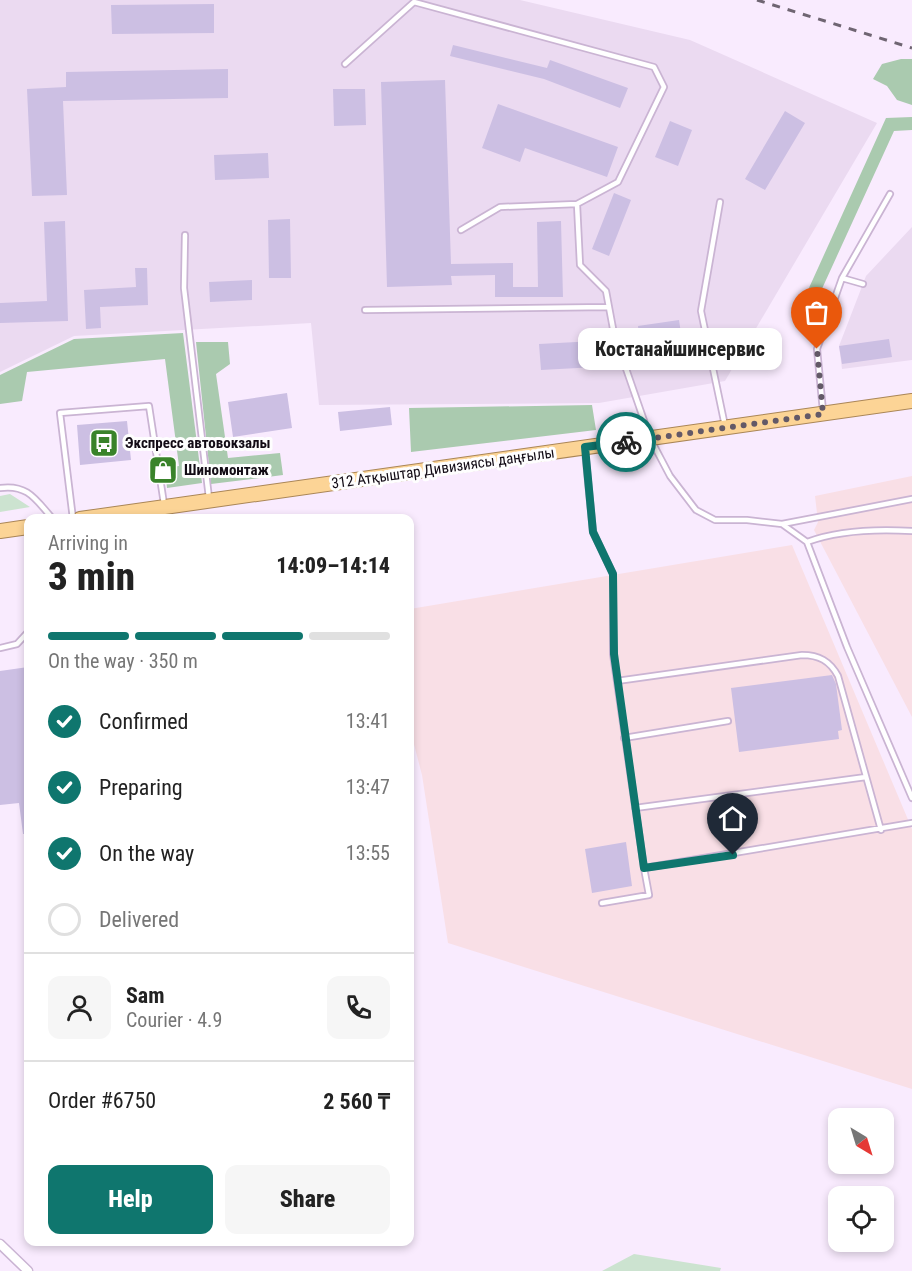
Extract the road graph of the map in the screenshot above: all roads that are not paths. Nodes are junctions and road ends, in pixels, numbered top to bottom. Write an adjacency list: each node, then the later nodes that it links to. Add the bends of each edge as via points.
1 (345, 64): 4 (lane, via 414,2 654,67 664,87 618,182)
2 (890, 194): 7 (lane)
3 (720, 202): 13 (lane, via 701,311)
4 (577, 204): 5 (lane, via 500,207); 9 (lane, via 580,265 606,291)
5 (461, 230)
6 (185, 235): 18 (lane, via 184,288)
7 (842, 278): 8 (lane); 12 (lane, via 817,349)
8 (863, 284)
9 (609, 308): 10 (lane); 14 (lane, via 614,334)
10 (365, 310)
11 (912, 401): 12 (highway, 312 Атқыштар Дивизиясы даңғылы)
12 (823, 414): 13 (highway, 312 Атқыштар Дивизиясы даңғылы)
13 (726, 426): 14 (highway, 312 Атқыштар Дивизиясы даңғылы)
14 (650, 438): 15 (highway, 312 Атқыштар Дивизиясы даңғылы); 23 (lane, via 670,476 696,510 715,520)
15 (585, 447): 18 (highway, 312 Атқыштар Дивизиясы даңғылы); 30 (lane, via 593,532 613,574)
16 (0, 488): 20 (lane, via 14,486 32,495)
17 (912, 499): 23 (lane)
18 (209, 500): 19 (highway, 312 Атқыштар Дивизиясы даңғылы)
19 (165, 507): 21 (lane, via 149,406 60,413); 22 (highway, 312 Атқыштар Дивизиясы даңғылы)
20 (49, 514)
21 (72, 514)
22 (122, 514)
23 (782, 524): 27 (lane)
24 (24, 528): 25 (highway)
25 (0, 531)
26 (912, 531): 27 (lane, via 861,531)
27 (807, 542): 34 (lane)
28 (24, 636): 29 (lane, via 16,644)
29 (0, 648)
30 (617, 681): 32 (lane); 33 (lane, via 802,655 819,657 838,676)
31 (728, 722): 32 (lane)
32 (624, 738): 35 (lane)
33 (866, 777): 35 (lane); 37 (lane)
34 (912, 798)
35 (635, 808): 38 (lane)
36 (912, 824): 37 (lane)
37 (881, 830): 38 (lane)
38 (644, 868): 39 (lane, via 649,895)
39 (602, 903)
40 (0, 1244): 41 (street)
41 (28, 1271)

